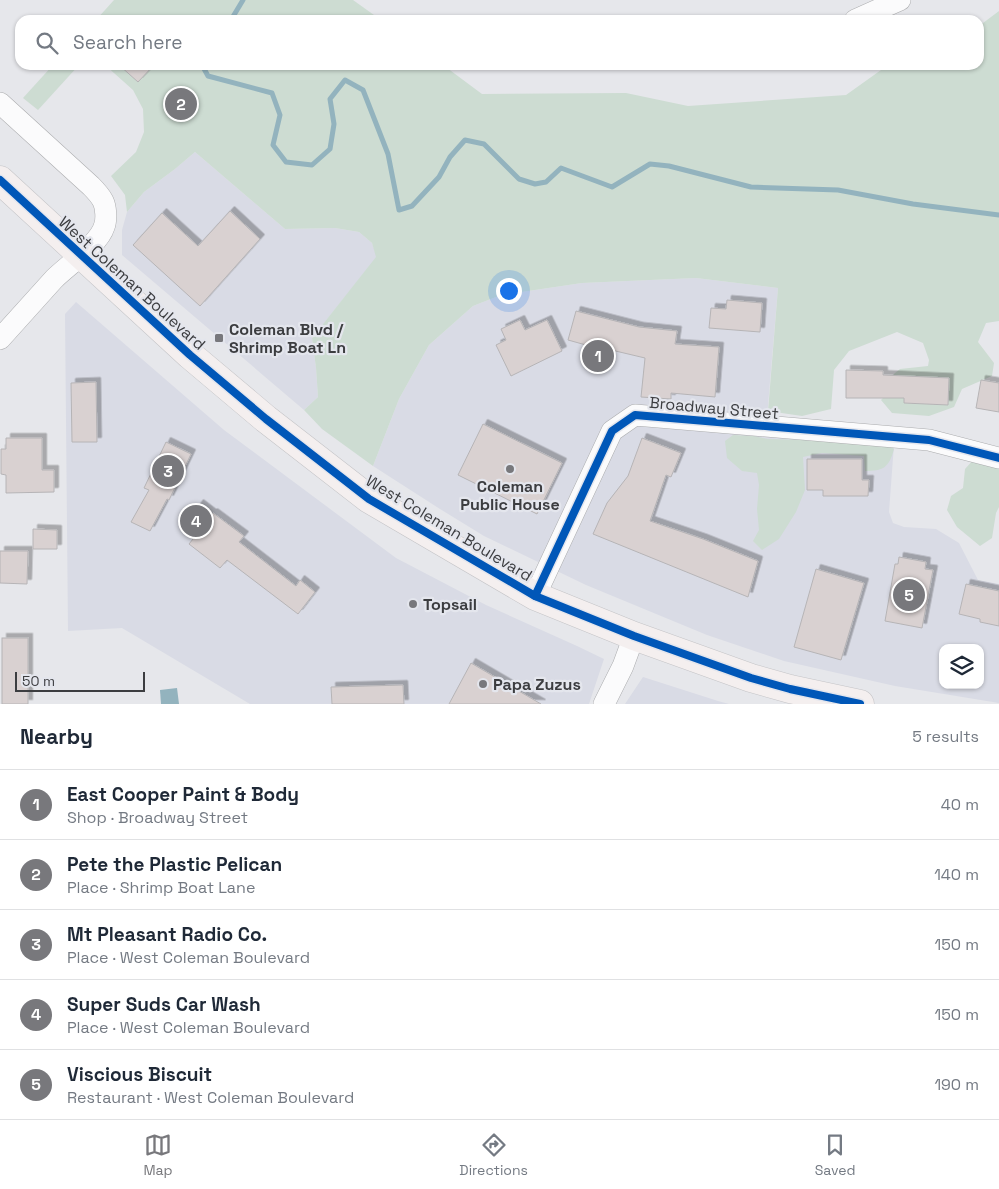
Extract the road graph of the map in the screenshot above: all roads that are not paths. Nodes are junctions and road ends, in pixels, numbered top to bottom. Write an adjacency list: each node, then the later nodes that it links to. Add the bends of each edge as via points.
1 (900, 0): 2 (street)
2 (866, 15)
3 (0, 103): 5 (street, via 91,186 104,202 103,232)
4 (0, 180): 5 (main road, West Coleman Boulevard)
5 (81, 256): 6 (street, via 56,278); 8 (main road, West Coleman Boulevard, via 259,413 369,498)
6 (0, 339)
7 (999, 458): 8 (street, Broadway Street, via 929,440 635,414 612,431)
8 (535, 596): 9 (main road, West Coleman Boulevard)
9 (634, 636): 10 (street); 11 (main road, West Coleman Boulevard, via 790,690)
10 (604, 704)
11 (860, 704)

